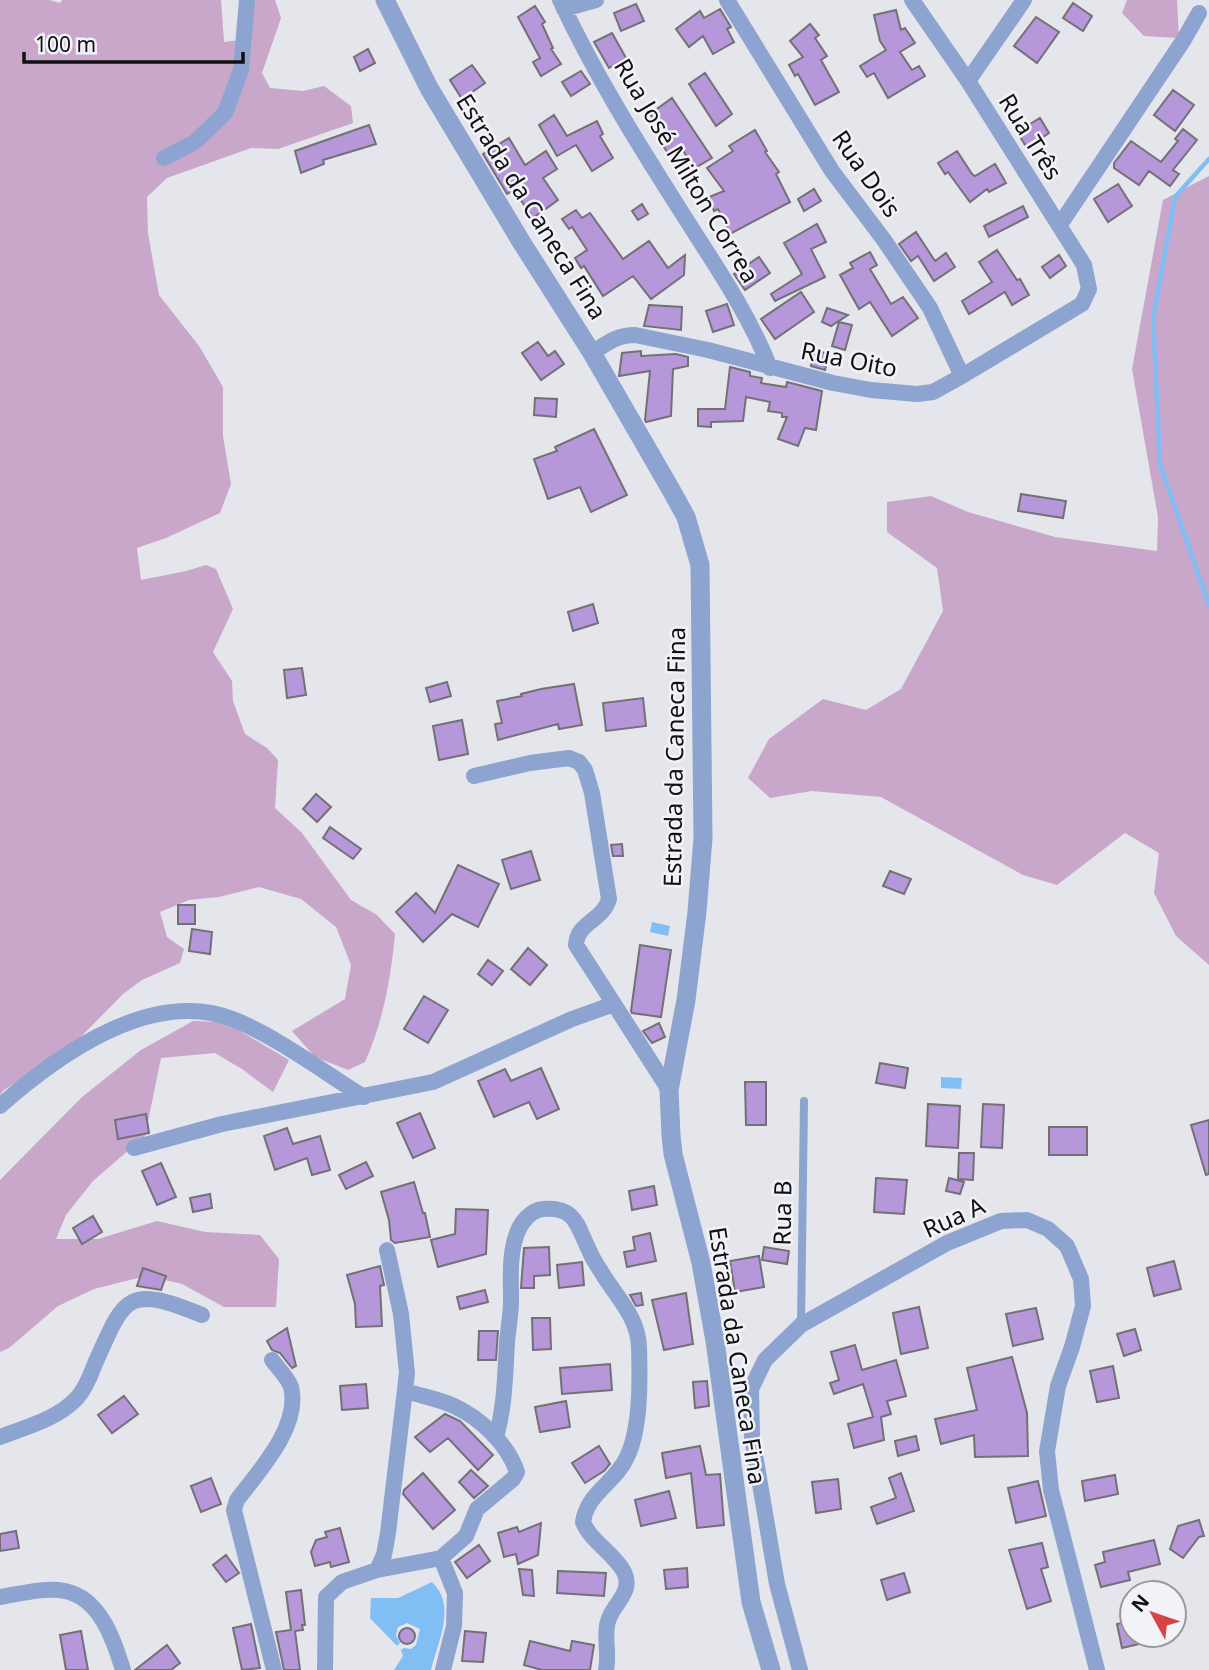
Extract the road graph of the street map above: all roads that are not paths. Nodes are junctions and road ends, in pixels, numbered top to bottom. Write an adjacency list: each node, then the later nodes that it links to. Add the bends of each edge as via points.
1 (247, 0): 10 (street, via 241,70 225,113 195,142)
2 (385, 0): 13 (street, Estrada da Caneca Fina, via 429,88)
3 (596, 0): 7 (street)
4 (727, 0): 15 (street, Rua Dois, via 832,172 930,308)
5 (912, 0): 9 (street, Rua Três)
6 (1024, 0): 9 (street)
7 (562, 5): 14 (street, Rua José Milton Correa, via 618,108 738,301)
8 (1200, 8): 11 (street, via 1183,41)
9 (968, 81): 11 (street, Rua Três)
10 (164, 158)
11 (1059, 226): 12 (street, Rua Três, via 1088,278)
12 (1082, 304): 15 (street, Rua Oito)
13 (592, 353): 14 (street, Rua Oito, via 613,338 635,335); 18 (street, Estrada da Caneca Fina, via 686,517 700,565 703,838 686,1000)
14 (770, 368): 15 (street, Rua Oito, via 899,393 933,392)
15 (962, 376)
16 (474, 776): 17 (street, via 569,758 585,770 609,900 603,913 582,928 576,945)
17 (614, 1004): 18 (street); 19 (street, via 572,1018 433,1082)
18 (669, 1090): 38 (street, Estrada da Caneca Fina, via 673,1154 708,1302 751,1602)
19 (364, 1097): 21 (street, via 256,1030 233,1019 187,1010 105,1032); 22 (street, via 222,1124)
20 (804, 1101): 25 (lane, Rua B)
21 (0, 1106)
22 (134, 1148)
23 (387, 1250): 27 (street, via 401,1314)
24 (202, 1315): 28 (street, via 152,1297 139,1297 124,1307 112,1326 76,1399 45,1420)
25 (800, 1325): 39 (street, Rua A, via 765,1360 751,1389 752,1437 777,1584); 40 (street, Rua A, via 947,1243 1001,1221 1027,1220 1048,1229 1067,1246 1081,1279 1083,1306 1058,1386 1047,1451 1051,1490)
26 (272, 1360): 34 (street, via 290,1385 293,1404 281,1440 234,1510)
27 (406, 1391): 29 (street, via 452,1405); 31 (street, via 388,1533)
28 (0, 1437)
29 (496, 1437): 30 (street, via 517,1472 477,1510 466,1536); 37 (street, via 504,1403 509,1271 516,1235 521,1223 537,1210 565,1211 579,1225 595,1261 637,1326 639,1345 636,1424 628,1457 592,1498 583,1521 623,1570 627,1584 609,1617)
30 (441, 1558): 31 (street); 36 (street, via 455,1593 454,1626)
31 (377, 1570): 35 (street, via 342,1582 326,1597)
32 (0, 1597): 33 (street, via 66,1591 85,1600 98,1612)
33 (123, 1670)
34 (274, 1670)
35 (325, 1670)
36 (443, 1670)
37 (606, 1670)
38 (771, 1670)
39 (800, 1670)
40 (1097, 1670)

